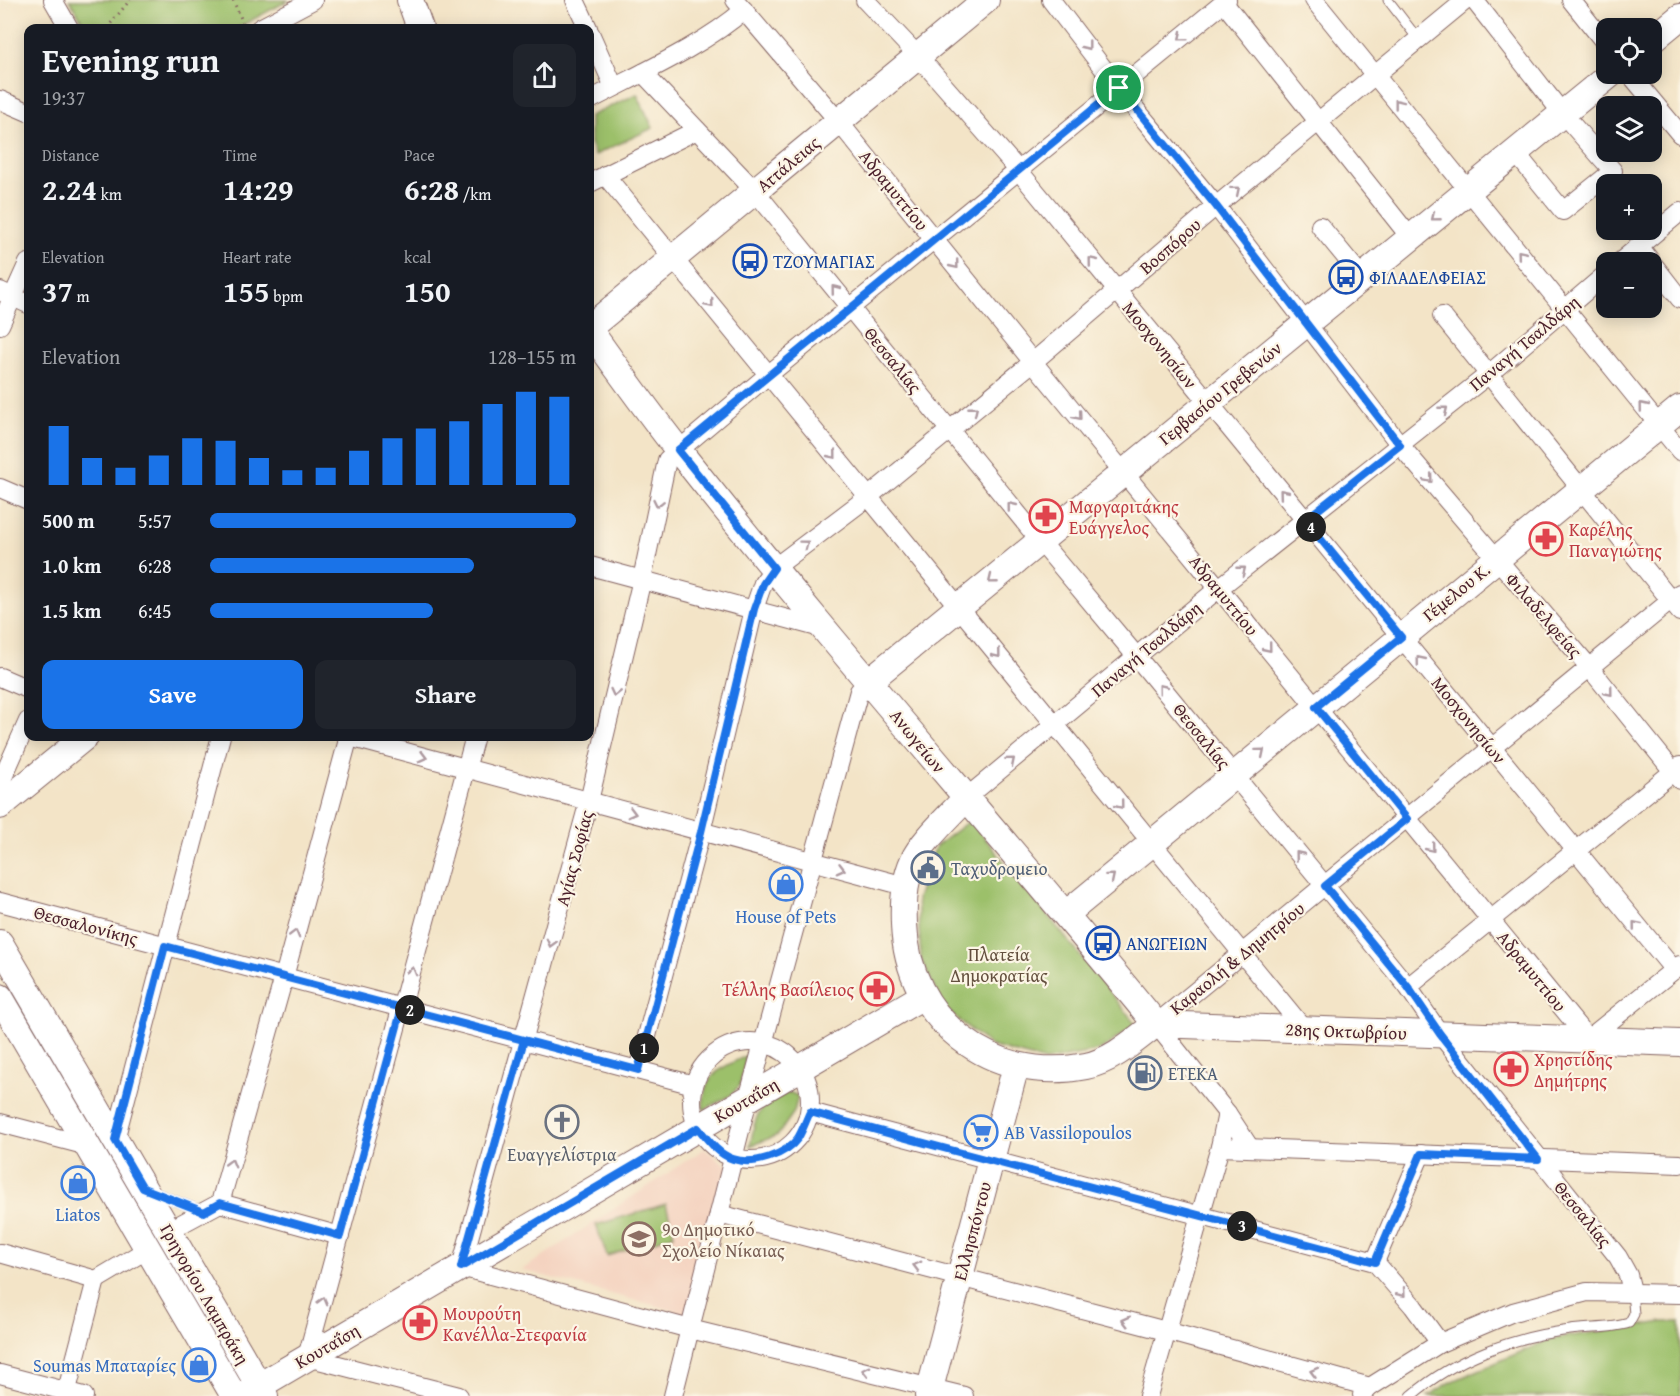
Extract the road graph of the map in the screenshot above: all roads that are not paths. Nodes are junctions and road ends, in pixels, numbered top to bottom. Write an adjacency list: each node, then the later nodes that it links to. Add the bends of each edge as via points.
1 (52, 0): 16 (street)
2 (313, 0): 17 (street)
3 (410, 0): 18 (main road)
4 (575, 0): 19 (street)
5 (865, 0): 24 (street, Μοσχονησίων)
6 (986, 0): 24 (main road, Αττάλειας)
7 (1051, 0): 30 (street, Φιλαδελφείας, one-way to 30)
8 (1314, 0): 26 (street)
9 (1388, 0): 22 (lane)
10 (1466, 0): 22 (street, Βοσπόρου)
11 (1474, 0): 34 (street)
12 (1571, 0): 20 (street)
13 (1225, 1): 30 (street, one-way to 30); 36 (street)
14 (740, 5): 25 (street, via 725,26); 35 (street, Αδραμυττίου)
15 (1680, 17): 21 (main road)
16 (67, 24)
17 (268, 24)
18 (419, 24)
19 (586, 24)
20 (1596, 31)
21 (1662, 32)
22 (1418, 39): 26 (street, Βοσπόρου)
23 (594, 42): 29 (street)
24 (918, 56): 35 (main road, Αττάλειας); 40 (street, Μοσχονησίων)
25 (643, 73): 29 (street); 37 (street, Θεσσαλίας)
26 (1376, 75): 36 (street, Βοσπόρου); 43 (street, one-way to 26)
27 (1598, 84): 34 (main road, Γερβασίου Γρεβενών)
28 (1638, 84): 38 (street)
29 (614, 87): 31 (street)
30 (1119, 88): 40 (street); 44 (street, Φιλαδελφείας)
31 (594, 98)
32 (0, 100): 33 (street)
33 (24, 110)
34 (1562, 113): 39 (main road, Γερβασίου Γρεβενών); 39 (street, via 1612,171 1563,211)
35 (839, 122): 42 (main road, Αττάλειας); 48 (street, Αδραμυττίου)
36 (1318, 122): 44 (street, Βοσπόρου, one-way to 36); 47 (street)
37 (697, 130): 41 (street); 42 (street, Θεσσαλίας)
38 (1680, 134)
39 (1515, 152): 43 (main road, Γερβασίου Γρεβενών)
40 (1019, 171): 48 (street); 55 (street, Μοσχονησίων, one-way to 40)
41 (597, 179): 51 (street)
42 (755, 191): 51 (main road, Αττάλειας); 58 (street, Θεσσαλίας, one-way to 42)
43 (1467, 191): 47 (main road, Γερβασίου Γρεβενών, one-way to 47); 59 (street, one-way to 43)
44 (1216, 206): 55 (street, Βοσπόρου); 62 (street, Φιλαδελφείας)
45 (1680, 212): 49 (street)
46 (1320, 226): 53 (street)
47 (1410, 237): 53 (main road, Γερβασίου Γρεβενών)
48 (935, 240): 58 (street); 65 (street, Αδραμυττίου, one-way to 65)
49 (1639, 246): 50 (street); 57 (street)
50 (1632, 252)
51 (672, 259): 63 (main road, Αττάλειας); 67 (street, one-way to 67)
52 (24, 273): 56 (street)
53 (1362, 277): 62 (main road, Γερβασίου Γρεβενών)
54 (1596, 282): 59 (street, Παναγή Τσαλδάρη)
55 (1117, 292): 65 (street, Βοσπόρου); 68 (street, Μοσχονησίων)
56 (14, 298): 61 (street)
57 (1680, 299)
58 (851, 308): 67 (street); 71 (street, Θεσσαλίας)
59 (1566, 308): 66 (street, Παναγή Τσαλδάρη); 70 (street, one-way to 59)
60 (1442, 316): 66 (street)
61 (0, 324)
62 (1305, 324): 68 (main road, Γερβασίου Γρεβενών); 72 (street, Φιλαδελφείας)
63 (594, 326)
64 (594, 334): 73 (main road, Ανωγείων)
65 (1033, 362): 71 (street, Βοσπόρου, one-way to 65); 75 (street, Αδραμυττίου, one-way to 75)
66 (1489, 374): 72 (street, Παναγή Τσαλδάρη, one-way to 66); 77 (street)
67 (768, 375): 73 (street); 78 (street, one-way to 78)
68 (1208, 403): 75 (main road, Γερβασίου Γρεβενών); 80 (street, Μοσχονησίων, one-way to 68)
69 (1680, 408): 70 (main road, Γέμελου Κ.)
70 (1659, 425): 74 (street); 77 (main road, Γέμελου Κ.)
71 (950, 430): 78 (street, Βοσπόρου); 81 (street, Θεσσαλίας, one-way to 71)
72 (1400, 445): 80 (street, Παναγή Τσαλδάρη); 82 (street, Φιλαδελφείας, one-way to 82)
73 (678, 450): 84 (main road, Ανωγείων); 85 (street, Αγίας Σοφίας, one-way to 85, via 667,460)
74 (1680, 451)
75 (1124, 472): 81 (main road, Γερβασίου Γρεβενών); 86 (street, Αδραμυττίου)
76 (0, 488): 79 (street)
77 (1581, 489): 82 (main road, Γέμελου Κ.); 87 (street)
78 (868, 497): 84 (street, Βοσπόρου, one-way to 78); 88 (street)
79 (24, 498)
80 (1305, 520): 86 (street, Παναγή Τσαλδάρη, one-way to 80); 91 (street, Μοσχονησίων)
81 (1040, 541): 88 (main road, Γερβασίου Γρεβενών, one-way to 88); 92 (street, Θεσσαλίας)
82 (1496, 560): 91 (main road, Γέμελου Κ.); 93 (street, Φιλαδελφείας)
83 (594, 567): 85 (street)
84 (768, 576): 89 (street); 90 (main road, Ανωγείων)
85 (642, 579): 89 (street); 111 (street, Αγίας Σοφίας, one-way to 111)
86 (1219, 588): 92 (street, Παναγή Τσαλδάρη); 97 (street, Αδραμυττίου, one-way to 97)
87 (1677, 602): 93 (street, Καραολή & Δημητρίου)
88 (958, 608): 95 (main road, Γερβασίου Γρεβενών); 98 (street, one-way to 98)
89 (754, 609): 90 (street); 114 (street)
90 (825, 629): 95 (main road, Ανωγείων)
91 (1401, 637): 97 (main road, Γέμελου Κ.); 105 (street, Μοσχονησίων, one-way to 91)
92 (1136, 656): 98 (street, Παναγή Τσαλδάρη); 108 (street, Θεσσαλίας, one-way to 92)
93 (1590, 668): 105 (street, Καραολή & Δημητρίου); 107 (street, Φιλαδελφείας, one-way to 107)
94 (0, 677): 96 (street)
95 (864, 686): 110 (main road, Ανωγείων); 117 (street)
96 (24, 687)
97 (1316, 707): 108 (main road, Γέμελου Κ., one-way to 97); 113 (street, Αδραμυττίου)
98 (1054, 724): 110 (street, Παναγή Τσαλδάρη, one-way to 98); 115 (street, one-way to 115)
99 (24, 730): 109 (street)
100 (80, 741): 112 (main road)
101 (220, 741): 124 (street)
102 (347, 741): 127 (street, one-way to 102)
103 (363, 741): 106 (street, one-way to 106)
104 (474, 741): 106 (street)
105 (1492, 748): 113 (street, Καραολή & Δημητρίου); 116 (street, Μοσχονησίων)
106 (467, 769): 111 (street); 131 (street, one-way to 106)
107 (1678, 773): 116 (street)
108 (1234, 775): 115 (main road, Γέμελου Κ.); 119 (street, Θεσσαλίας, one-way to 108)
109 (0, 784)
110 (966, 798): 118 (main road, via 913,860); 121 (main road, Ανωγείων)
111 (589, 801): 114 (street, one-way to 114); 135 (street, Αγίας Σοφίας, one-way to 135)
112 (0, 807)
113 (1407, 819): 119 (street, Καραολή & Δημητρίου); 122 (street, Αδραμυττίου, one-way to 122)
114 (701, 832): 117 (street); 141 (street)
115 (1151, 843): 121 (main road, Γέμελου Κ., one-way to 115); 125 (street)
116 (1576, 851): 122 (street); 126 (street, Μοσχονησίων, one-way to 116)
117 (813, 861): 118 (street, one-way to 118); 137 (street)
118 (904, 886): 129 (main road, via 904,945)
119 (1325, 886): 125 (street, Καραολή & Δημητρίου); 128 (street, Θεσσαλίας)
120 (0, 902): 124 (street, Θεσσαλονίκης)
121 (1066, 914): 132 (main road, Ανωγείων)
122 (1491, 920): 128 (street); 136 (street, Αδραμυττίου)
123 (0, 944): 148 (main road, Γρηγορίου Λαμπράκη)
124 (165, 946): 127 (street, Θεσσαλονίκης); 148 (street)
125 (1243, 954): 132 (street, Καραολή & Δημητρίου); 134 (street)
126 (1677, 967): 136 (street)
127 (284, 977): 131 (street, Θεσσαλονίκης); 158 (street, one-way to 127)
128 (1408, 987): 133 (street, Θεσσαλίας)
129 (923, 996): 139 (main road, via 959,1038 984,1054); 140 (main road, Κουταΐση)
130 (0, 998): 149 (main road, Γρηγορίου Λαμπράκη)
131 (402, 1008): 135 (street, Θεσσαλονίκης); 162 (street)
132 (1156, 1024): 134 (main road, 28ης Οκτωβρίου); 139 (main road, via 1119,1052 1087,1066); 145 (street, Ανωγείων)
133 (1434, 1025): 134 (main road, 28ης Οκτωβρίου); 136 (main road, 28ης Οκτωβρίου); 153 (street, Θεσσαλίας)
134 (1304, 1029)
135 (524, 1040): 141 (street, Θεσσαλονίκης); 166 (street, Αγίας Σοφίας)
136 (1588, 1040): 138 (main road, 28ης Οκτωβρίου)
137 (763, 1043): 140 (street, via 786,1053); 142 (street, via 726,1047 706,1062); 143 (street)
138 (1680, 1043)
139 (1016, 1066): 155 (main road, Ελλησπόντου)
140 (801, 1068): 143 (main road, Κουταΐση); 144 (street, via 809,1088)
141 (638, 1070): 142 (street, Θεσσαλονίκης)
142 (694, 1085): 147 (street, via 692,1107)
143 (748, 1099): 147 (main road, Κουταΐση); 154 (street)
144 (810, 1112): 154 (street, via 797,1140 781,1153 753,1161); 155 (street)
145 (1227, 1113): 150 (street); 151 (street, Ανωγείων)
146 (0, 1123): 149 (street)
147 (698, 1128): 154 (street, via 715,1148); 166 (main road, Κουταΐση)
148 (115, 1140): 157 (main road, Γρηγορίου Λαμπράκη)
149 (88, 1146): 163 (main road, Γρηγορίου Λαμπράκη)
150 (1220, 1147): 151 (street); 160 (street)
151 (1250, 1148): 152 (street)
152 (1421, 1154): 153 (street); 165 (street)
153 (1538, 1159): 156 (street); 169 (street, Θεσσαλίας, via 1618,1257)
154 (734, 1160): 159 (street)
155 (990, 1162): 160 (street); 167 (main road, Ελλησπόντου)
156 (1680, 1164)
157 (143, 1188): 158 (lane); 161 (main road, Γρηγορίου Λαμπράκη)
158 (212, 1207): 161 (street); 162 (street)
159 (719, 1214): 167 (street, one-way to 159); 171 (street)
160 (1200, 1215): 165 (street); 172 (street)
161 (168, 1231): 180 (main road, Γρηγορίου Λαμπράκη)
162 (340, 1236): 174 (street, one-way to 162)
163 (148, 1249): 168 (street); 181 (main road, Γρηγορίου Λαμπράκη)
164 (0, 1253): 168 (street)
165 (1375, 1262): 173 (street, one-way to 173)
166 (461, 1267): 171 (street); 174 (main road, Κουταΐση)
167 (960, 1277): 172 (street, one-way to 167); 177 (main road, Ελλησπόντου)
168 (96, 1280): 179 (street)
169 (1632, 1291): 170 (street); 173 (street, via 1587,1292 1513,1312); 186 (lane, via 1634,1314 1629,1323 1524,1338 1442,1371)
170 (1680, 1294)
171 (690, 1329): 177 (street, one-way to 171); 183 (street)
172 (1166, 1331): 178 (street, one-way to 172); 185 (street)
173 (1440, 1343): 178 (street)
174 (307, 1357): 176 (street); 180 (main road, Κουταΐση)
175 (0, 1374): 179 (street)
176 (420, 1391): 182 (street)
177 (929, 1391): 184 (street)
178 (1366, 1392)
179 (75, 1393)
180 (255, 1393)
181 (234, 1396)
182 (459, 1396)
183 (673, 1396)
184 (964, 1396)
185 (1148, 1396)
186 (1411, 1396)

